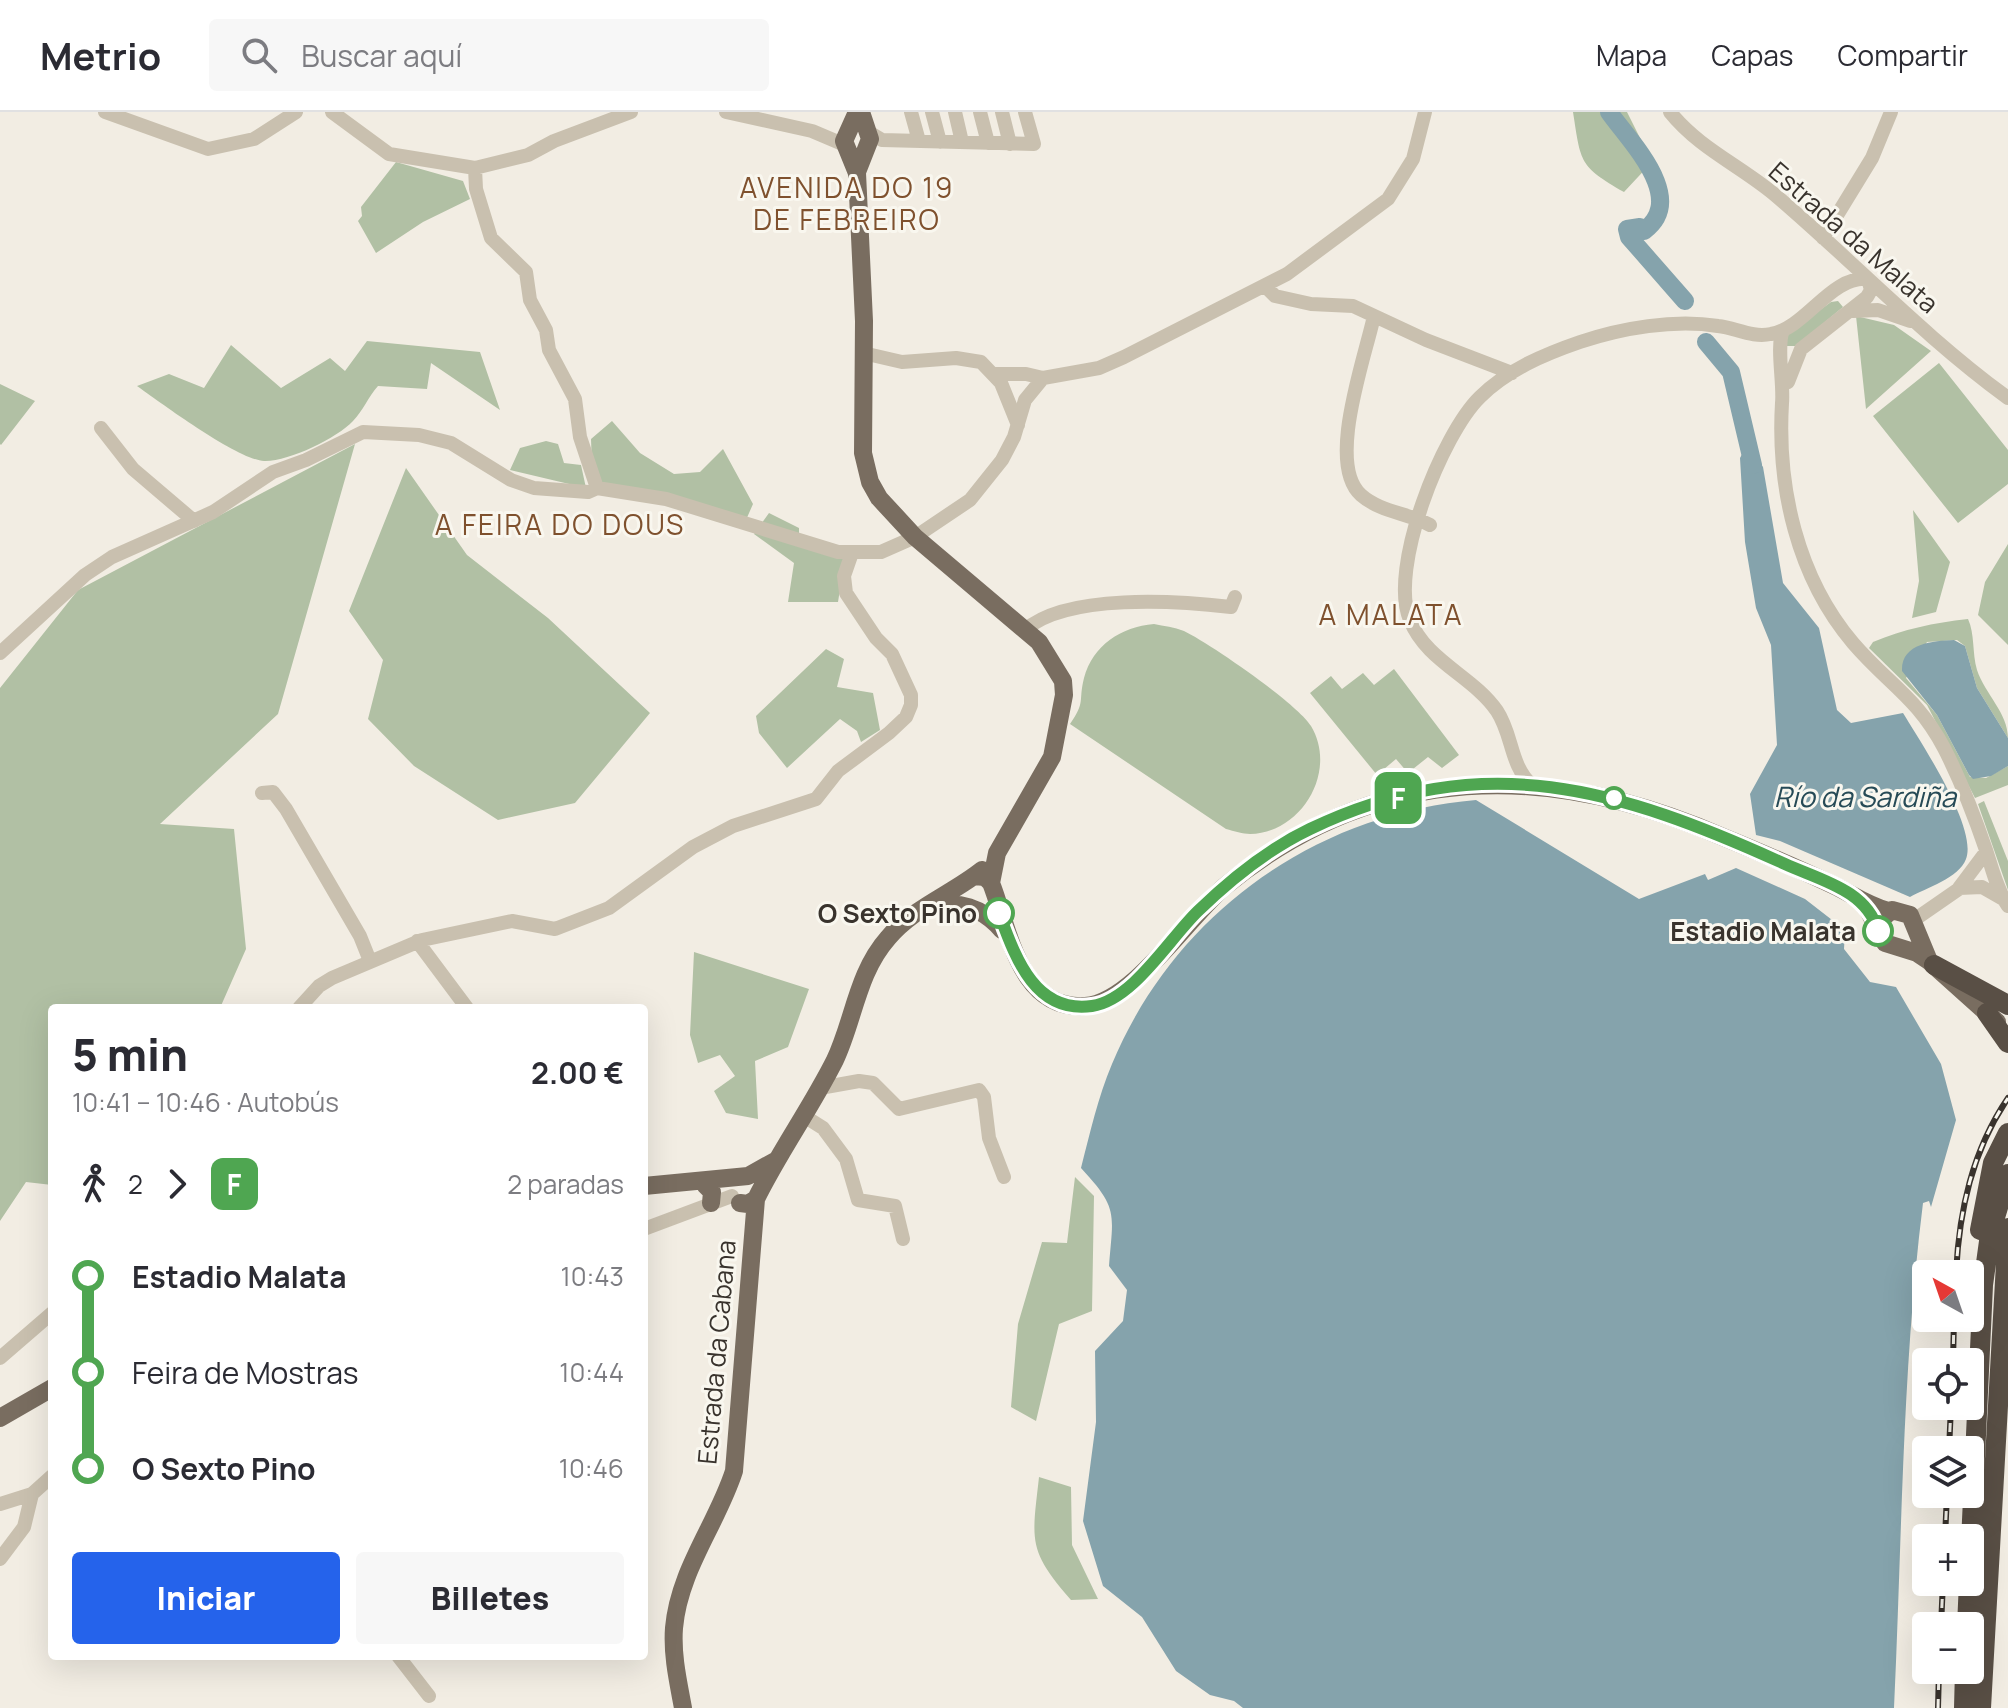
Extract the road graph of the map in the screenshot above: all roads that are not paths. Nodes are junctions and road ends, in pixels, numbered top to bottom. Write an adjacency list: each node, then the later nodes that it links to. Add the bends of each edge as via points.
1 (105, 112): 2 (street, via 208,149 254,139)
2 (296, 112)
3 (332, 112): 21 (street, via 389,154)
4 (631, 112): 21 (street, via 528,155)
5 (726, 112): 15 (street, via 821,134)
6 (911, 112): 16 (street)
7 (932, 112): 17 (street)
8 (955, 112): 18 (street)
9 (980, 112): 19 (street)
10 (1002, 112): 20 (street)
11 (1025, 112): 20 (street, via 1034,144)
12 (1425, 112): 25 (street, via 1413,159 1388,199)
13 (1670, 112): 22 (street, Estrada da Malata, via 1693,138 1770,191)
14 (1891, 112): 22 (street, via 1872,158)
15 (860, 134): 16 (street); 31 (main road)
16 (919, 141): 17 (street)
17 (940, 142): 18 (street)
18 (962, 142): 19 (street)
19 (988, 143): 20 (street)
20 (1010, 144)
21 (475, 168): 39 (street, via 491,238 526,272 530,300 546,330 549,350 575,399 580,437)
22 (1823, 238): 23 (street, Estrada da Malata)
23 (1841, 254): 24 (street, Estrada da Malata); 26 (street, via 1844,275)
24 (1868, 279): 26 (street); 27 (street, via 1870,293); 29 (street, Estrada da Malata)
25 (1265, 286): 28 (street, via 1275,296 1353,306); 34 (street, via 1099,368)
26 (1838, 290): 30 (street)
27 (1852, 311): 29 (street, via 1878,310); 36 (street, via 1801,349)
28 (1374, 316): 32 (street); 41 (street, via 1349,429 1346,470 1359,493 1374,504)
29 (1917, 324): 35 (street, Estrada da Malata)
30 (1783, 331): 32 (street, via 1762,336 1705,325 1643,328 1579,343); 36 (street)
31 (863, 353): 33 (street, via 902,362 956,358 981,362); 42 (main road, via 865,466 879,498)
32 (1512, 373): 41 (street, via 1469,411 1431,485)
33 (995, 374): 34 (street); 37 (street)
34 (1043, 378): 37 (street, via 1025,400)
35 (2008, 398)
36 (1782, 405): 51 (street, via 1786,493 1812,575 1853,642 1924,714 1956,772)
37 (1018, 425): 42 (street, via 1002,460 970,500)
38 (101, 428): 40 (street, via 133,469)
39 (597, 488): 40 (street, via 534,488 451,443 363,432 273,472); 43 (street, via 666,499)
40 (194, 521): 46 (street, via 112,557 85,575)
41 (1424, 522): 47 (street, via 1403,572 1410,620 1426,647 1495,708 1512,742)
42 (915, 537): 43 (street, via 881,552); 45 (main road)
43 (852, 553): 63 (street, via 844,576 846,593 892,654 911,705 906,717 838,771 816,799 733,826 693,847 609,908 555,929 512,921)
44 (1235, 597): 45 (street, via 1231,607 1158,601 1079,609)
45 (1025, 630): 53 (main road, via 1051,659 1064,695 1052,757)
46 (0, 653)
47 (1515, 762): 48 (street); 49 (street)
48 (1496, 784): 49 (main road); 62 (main road, via 1405,796 1307,831 1219,892 1123,992 1100,1004 1064,1005 1045,995 1024,971)
49 (1532, 785): 55 (main road, via 1617,798 1659,812)
50 (262, 793): 65 (street, via 273,792 286,809)
51 (1986, 852): 52 (street); 54 (street)
52 (1992, 869): 54 (street); 56 (street)
53 (981, 884): 57 (main road, via 989,904); 57 (main road, via 961,895); 59 (main road); 62 (main road)
54 (1959, 888): 56 (street, via 1982,887); 60 (street)
55 (1864, 902): 58 (main road); 61 (main road)
56 (2006, 903)
57 (973, 907): 59 (main road, via 938,906); 62 (main road)
58 (1888, 911): 60 (main road, via 1905,911); 61 (main road)
59 (918, 912): 73 (main road, via 891,933 870,963 841,1047)
60 (1915, 926): 64 (main road, via 1911,942); 66 (main road)
61 (1878, 929): 64 (main road, via 1885,943)
62 (1009, 939)
63 (417, 941): 65 (street); 68 (street)
64 (1900, 947): 66 (main road)
65 (370, 961): 67 (street, via 319,986)
66 (1931, 963): 69 (highway); 70 (main road)
67 (303, 1004)
68 (464, 1004)
69 (2008, 1005)
70 (1987, 1013): 71 (main road); 72 (highway)
71 (2008, 1032)
72 (2008, 1043)
73 (820, 1088): 74 (main road); 77 (street, via 873,1083 899,1109 979,1090)
74 (804, 1116): 80 (main road, via 780,1157); 84 (street, via 834,1141 852,1173 858,1200 895,1206)
75 (2008, 1133): 90 (highway, via 1991,1172 1978,1241 1974,1298)
76 (2008, 1174): 90 (highway, via 1990,1234)
77 (1004, 1177)
78 (700, 1184): 79 (main road); 80 (main road); 81 (main road, via 712,1192)
79 (648, 1186)
80 (744, 1191): 81 (street); 103 (main road, Estrada da Cabana, via 753,1227 734,1471 687,1574 674,1624)
81 (711, 1203): 82 (street)
82 (648, 1227)
83 (2008, 1228): 87 (highway)
84 (903, 1239)
85 (2008, 1300): 87 (highway)
86 (48, 1316): 88 (street)
87 (1999, 1333): 90 (highway)
88 (0, 1358)
89 (48, 1390): 91 (main road)
90 (1986, 1417): 93 (highway); 96 (highway); 98 (highway)
91 (0, 1418)
92 (48, 1480): 94 (street)
93 (2008, 1481)
94 (32, 1494): 95 (street); 99 (street, via 24,1527)
95 (0, 1504)
96 (1974, 1524)
97 (2008, 1530): 98 (highway)
98 (1988, 1543): 105 (highway)
99 (0, 1559)
100 (401, 1660): 102 (street)
101 (1965, 1684): 104 (highway)
102 (429, 1696)
103 (683, 1708)
104 (1964, 1708)
105 (1981, 1708)

